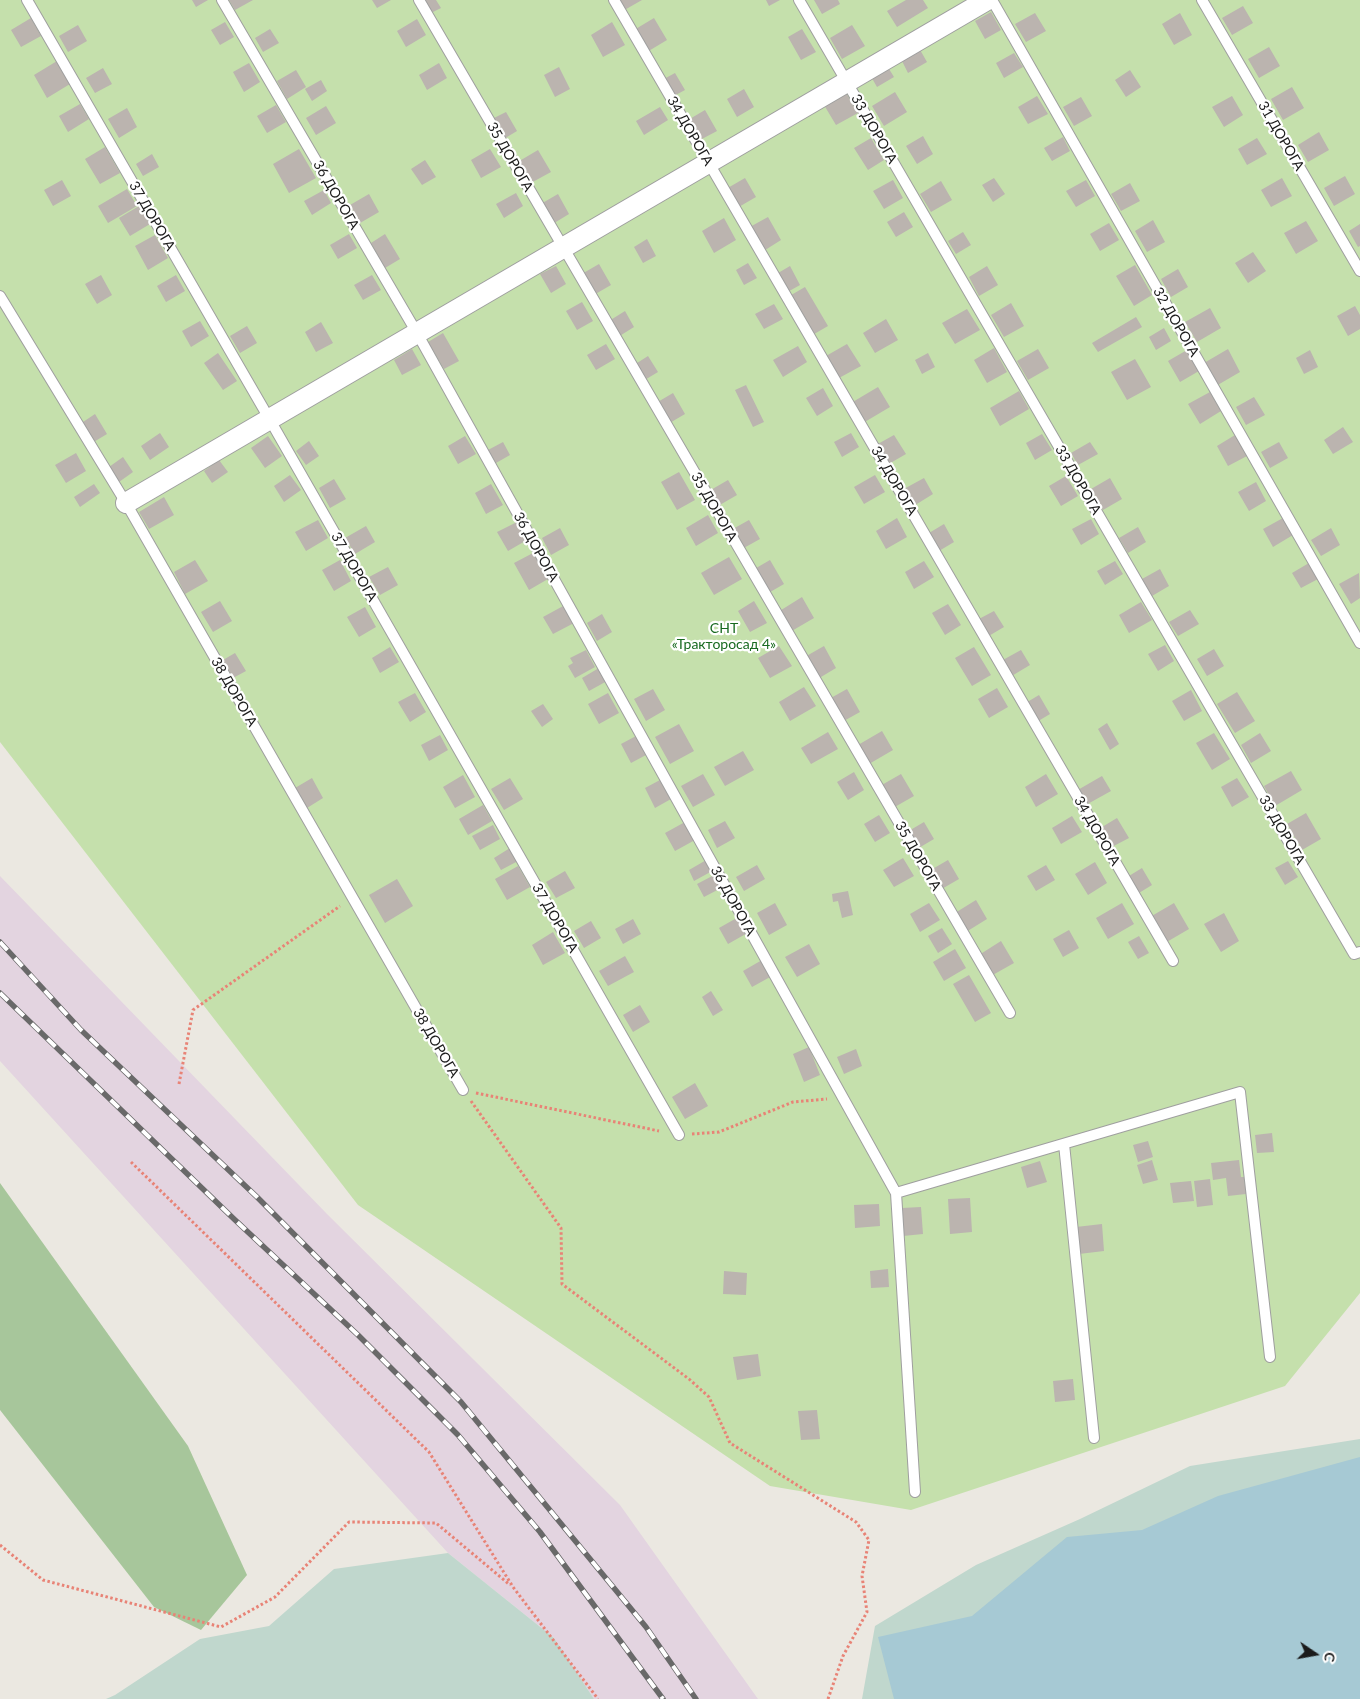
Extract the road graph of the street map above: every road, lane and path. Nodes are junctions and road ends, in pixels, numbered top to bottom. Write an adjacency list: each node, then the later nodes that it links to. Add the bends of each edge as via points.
1 (27, 0): 15 (lane, 37 ДОРОГА)
2 (222, 0): 14 (lane, 36 ДОРОГА)
3 (419, 0): 11 (lane, 35 ДОРОГА)
4 (614, 0): 10 (lane, 34 ДОРОГА)
5 (799, 0): 9 (lane, 33 ДОРОГА)
6 (988, 0): 9 (street)
7 (992, 0): 17 (lane, 32 ДОРОГА)
8 (1202, 0): 12 (lane, 31 ДОРОГА)
9 (847, 82): 10 (street); 19 (lane, 33 ДОРОГА, via 1354,954)
10 (709, 163): 11 (street); 20 (lane, 34 ДОРОГА)
11 (563, 248): 14 (street); 21 (lane, 35 ДОРОГА)
12 (1360, 271)
13 (0, 296): 16 (lane, 38 ДОРОГА)
14 (417, 333): 15 (street); 24 (lane, 36 ДОРОГА)
15 (270, 420): 16 (street); 25 (lane, 37 ДОРОГА)
16 (126, 504): 18 (lane, 38 ДОРОГА)
17 (1360, 643)
18 (352, 897): 22 (path, via 193,1010); 23 (lane, 38 ДОРОГА)
19 (1360, 952)
20 (1173, 961)
21 (1010, 1013)
22 (179, 1084)
23 (464, 1090): 25 (path); 35 (path, via 561,1228 562,1284 710,1397 730,1442 856,1522 869,1540 862,1576 867,1612 843,1656)
24 (843, 1098): 25 (path, via 793,1102 719,1132); 28 (lane, 36 ДОРОГА)
25 (678, 1135)
26 (1064, 1144): 28 (lane); 29 (lane, via 1240,1092); 30 (lane)
27 (131, 1162): 33 (path, via 429,1452)
28 (896, 1193): 31 (lane)
29 (1270, 1357)
30 (1094, 1438)
31 (915, 1492)
32 (0, 1545): 33 (path, via 42,1580 220,1628 275,1597 349,1522 436,1524)
33 (513, 1587): 34 (path)
34 (598, 1699)
35 (828, 1699)

